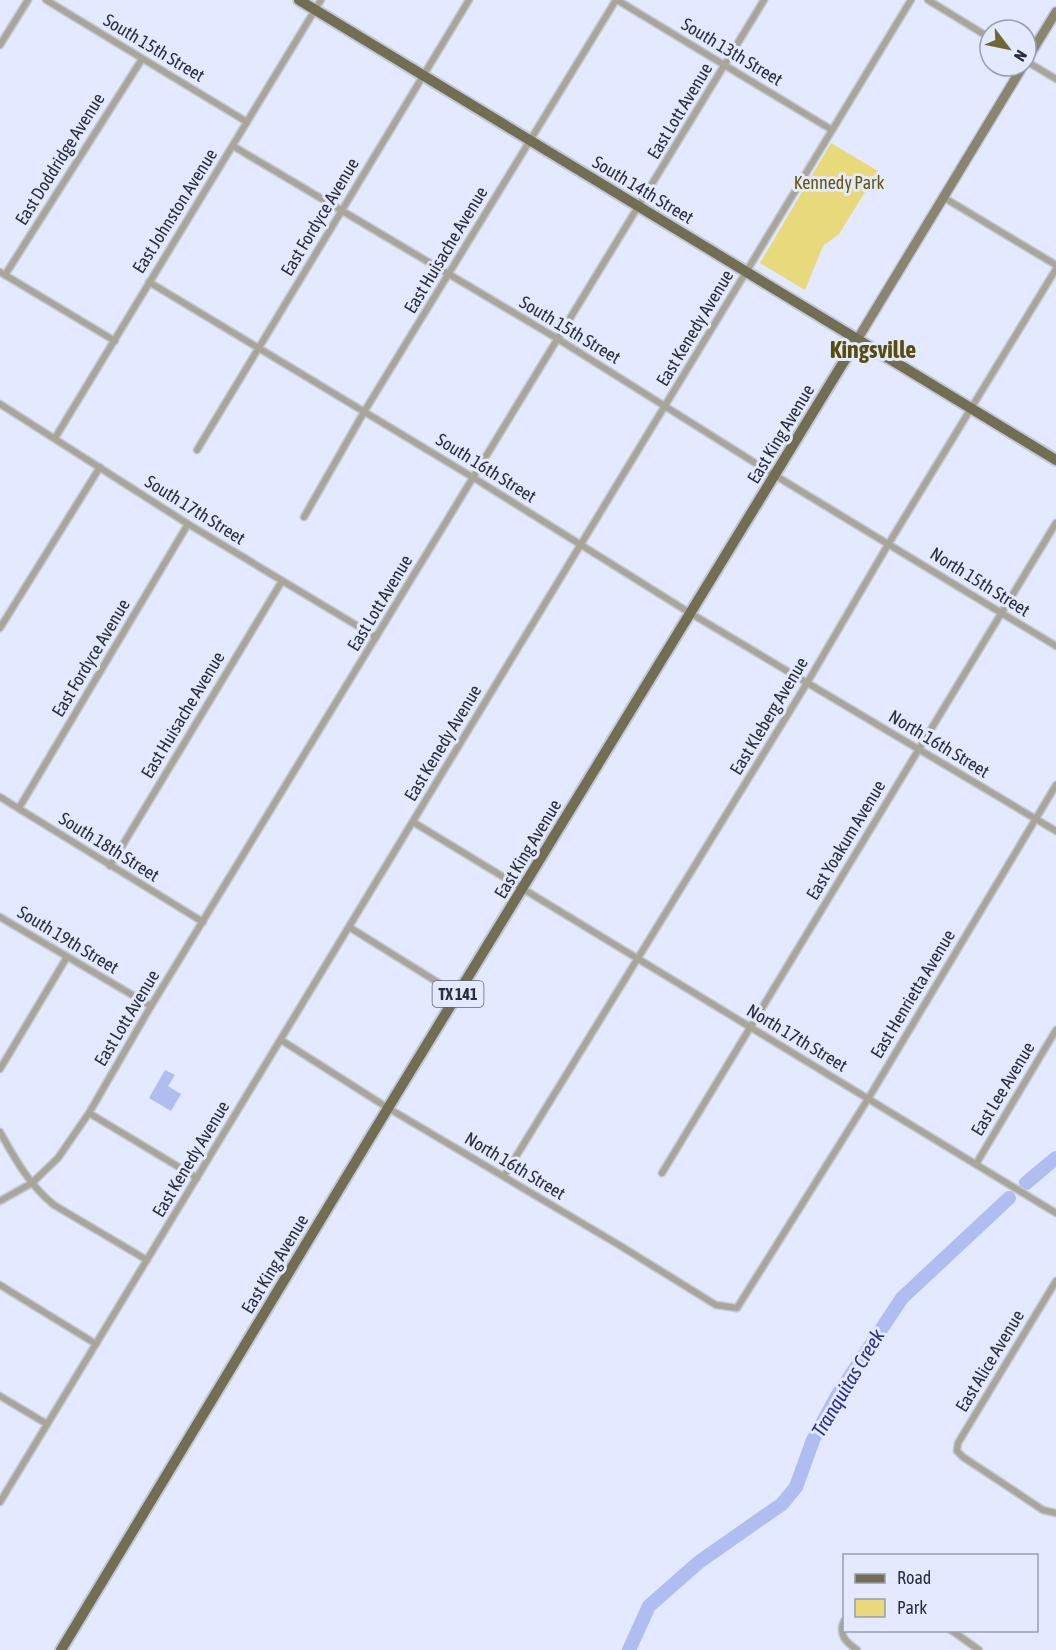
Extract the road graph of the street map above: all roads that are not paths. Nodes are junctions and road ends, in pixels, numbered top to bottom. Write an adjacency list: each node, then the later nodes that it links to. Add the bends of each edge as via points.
1 (28, 0): 13 (street)
2 (46, 0): 14 (street, South 15th Street)
3 (298, 0): 9 (main road, South 14th Street)
4 (469, 0): 17 (street, East Fordyce Avenue)
5 (617, 0): 15 (street, South 13th Street); 22 (street, East Huisache Avenue)
6 (764, 0): 15 (street, East Lott Avenue)
7 (911, 0): 21 (street, East Kenedy Avenue)
8 (928, 0): 11 (street)
9 (318, 5): 17 (main road, South 14th Street); 20 (street, East Johnston Avenue)
10 (1056, 12): 12 (main road)
11 (978, 31)
12 (1038, 41)
13 (0, 45)
14 (141, 58): 20 (street, South 15th Street); 29 (street, East Doddridge Avenue)
15 (725, 65): 21 (street, South 13th Street); 25 (street, East Lott Avenue)
16 (1038, 69): 19 (street)
17 (423, 76): 22 (main road, South 14th Street); 26 (street, East Fordyce Avenue)
18 (1016, 78): 24 (main road, East King Avenue / TX 141)
19 (1056, 80)
20 (247, 122): 23 (street, East Johnston Avenue)
21 (832, 130): 28 (street, East Kenedy Avenue)
22 (530, 141): 25 (main road, South 14th Street); 30 (street, East Huisache Avenue)
23 (233, 146): 26 (street, South 15th Street); 31 (street, East Johnston Avenue)
24 (943, 197): 27 (street); 33 (main road, East King Avenue / TX 141)
25 (639, 207): 28 (main road, South 14th Street); 32 (street, East Lott Avenue)
26 (342, 210): 30 (street, South 15th Street); 35 (street, East Fordyce Avenue)
27 (1056, 267): 38 (street, East Kleberg Avenue)
28 (746, 272): 33 (main road, South 14th Street); 37 (street, East Kenedy Avenue)
29 (2, 273): 34 (street)
30 (448, 275): 32 (street, South 15th Street); 39 (street, East Huisache Avenue)
31 (148, 282): 34 (street, East Johnston Avenue); 35 (street, South 16th Street)
32 (558, 339): 37 (street, South 15th Street); 45 (street, East Lott Avenue)
33 (857, 340): 38 (main road, South 14th Street); 44 (main road, East King Avenue / TX 141)
34 (115, 341): 40 (street, East Johnston Avenue)
35 (258, 348): 39 (street, South 16th Street); 41 (street, East Fordyce Avenue)
36 (0, 404): 40 (street, South 17th Street)
37 (665, 406): 44 (street, South 15th Street); 50 (street, East Kenedy Avenue)
38 (971, 408): 42 (main road, South 14th Street); 49 (street, East Kleberg Avenue)
39 (364, 412): 45 (street, South 16th Street); 46 (street, East Huisache Avenue)
40 (55, 438): 43 (street, South 17th Street)
41 (197, 450)
42 (1056, 460)
43 (100, 467): 48 (street, South 17th Street); 54 (street)
44 (776, 476): 49 (street, South 15th Street); 52 (main road, East King Avenue / TX 141)
45 (474, 478): 50 (street, South 16th Street); 55 (street, East Lott Avenue)
46 (304, 517)
47 (1056, 523): 53 (street, East Yoakum Avenue)
48 (188, 524): 51 (street, South 17th Street); 61 (street, East Fordyce Avenue)
49 (889, 543): 53 (street, North 15th Street); 57 (street, East Kleberg Avenue)
50 (581, 544): 52 (street, South 16th Street); 63 (street, East Kenedy Avenue)
51 (282, 580): 55 (street, South 17th Street); 65 (street, East Huisache Avenue)
52 (690, 613): 57 (street, South 16th Street); 66 (main road, East King Avenue / TX 141)
53 (1001, 613): 56 (street, North 15th Street); 58 (street, East Yoakum Avenue)
54 (0, 627)
55 (376, 637): 68 (street, East Lott Avenue)
56 (1056, 646)
57 (807, 683): 58 (street, North 16th Street); 71 (street, East Kleberg Avenue)
58 (919, 749): 62 (street, North 16th Street); 74 (street, East Yoakum Avenue)
59 (1056, 785): 62 (street, East Henrietta Avenue)
60 (0, 797): 61 (street, South 18th Street)
61 (19, 808): 65 (street, South 18th Street)
62 (1035, 818): 64 (street, North 16th Street); 78 (street, East Henrietta Avenue)
63 (413, 822): 66 (street); 69 (street, East Kenedy Avenue)
64 (1056, 831)
65 (110, 866): 68 (street, South 18th Street)
66 (523, 889): 71 (street, North 17th Street); 72 (main road, East King Avenue / TX 141)
67 (0, 917): 70 (street, South 19th Street)
68 (202, 922): 73 (street, East Lott Avenue)
69 (349, 927): 72 (street); 76 (street, East Kenedy Avenue)
70 (67, 957): 73 (street, South 19th Street); 77 (street)
71 (636, 959): 74 (street, North 17th Street); 84 (street, East Kleberg Avenue)
72 (458, 995): 79 (main road, East King Avenue / TX 141)
73 (151, 1006): 80 (street, East Lott Avenue)
74 (751, 1028): 78 (street, North 17th Street); 83 (street, East Yoakum Avenue)
75 (1056, 1030): 82 (street, East Lee Avenue)
76 (281, 1040): 79 (street, North 16th Street); 85 (street, East Kenedy Avenue)
77 (0, 1069)
78 (868, 1099): 82 (street, North 17th Street); 92 (street, East Henrietta Avenue)
79 (388, 1108): 84 (street, North 16th Street); 100 (main road, East King Avenue / TX 141)
80 (89, 1113): 85 (street); 86 (street, East Lott Avenue, via 58,1158)
81 (0, 1132): 86 (street)
82 (976, 1164): 88 (street, North 17th Street)
83 (662, 1173)
84 (504, 1176): 92 (street, North 16th Street, via 716,1305)
85 (197, 1178): 89 (street, East Kenedy Avenue)
86 (32, 1183): 87 (street, East Lott Avenue); 89 (street, via 54,1205)
87 (0, 1201)
88 (1056, 1213)
89 (147, 1260): 93 (street, East Kenedy Avenue)
90 (1056, 1281): 97 (street, East Alice Avenue, via 958,1443 957,1451 1043,1510)
91 (0, 1285): 93 (street)
92 (737, 1308)
93 (96, 1344): 95 (street, East Kenedy Avenue)
94 (0, 1396): 95 (street)
95 (47, 1424): 96 (street, East Kenedy Avenue)
96 (0, 1502)
97 (1056, 1513)
98 (843, 1625): 101 (street, via 845,1642)
99 (954, 1632): 102 (street)
100 (61, 1650)
101 (857, 1650)
102 (979, 1650)

